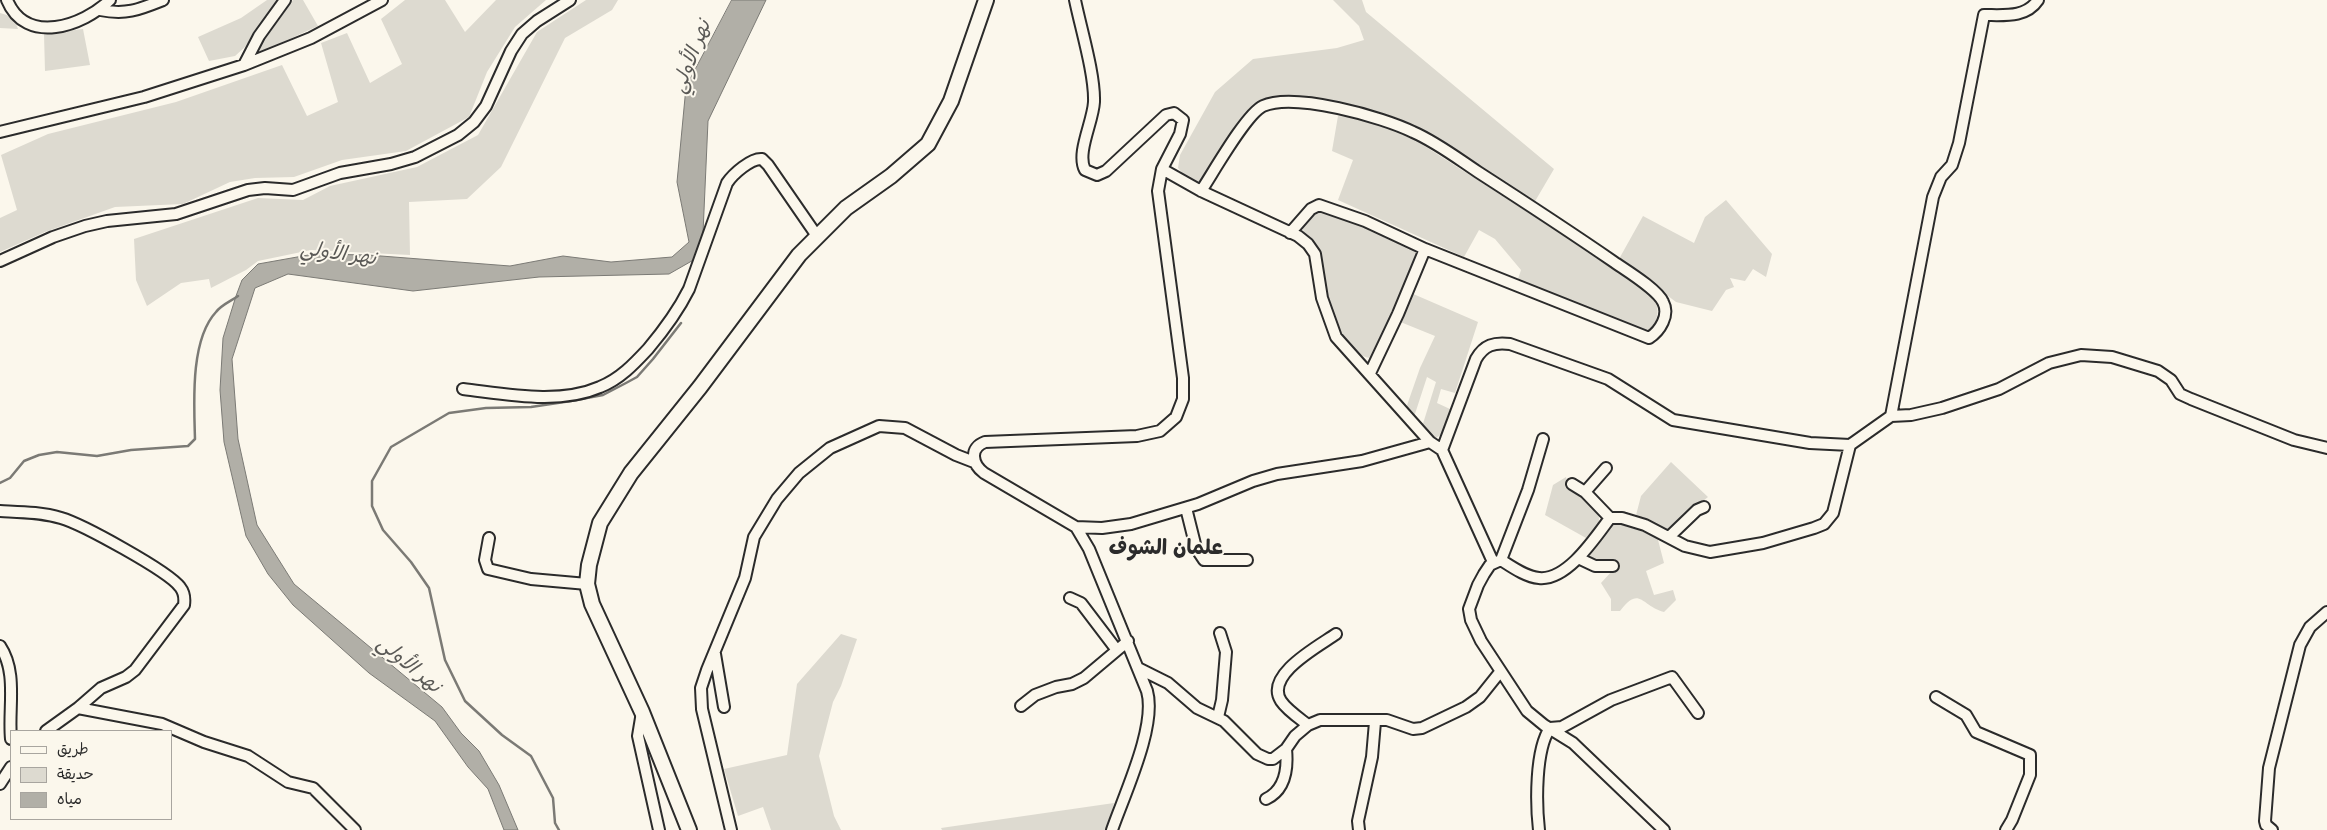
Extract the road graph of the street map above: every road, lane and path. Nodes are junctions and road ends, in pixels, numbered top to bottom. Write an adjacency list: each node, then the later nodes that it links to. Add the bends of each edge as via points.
1 (7, 0): 10 (street, via 16,14 27,22 48,28 79,21)
2 (110, 0): 10 (street)
3 (163, 0): 10 (street, via 131,12)
4 (285, 0): 11 (street, via 259,36)
5 (382, 0): 11 (street, via 318,35)
6 (570, 0): 18 (street, via 522,34 486,106 474,122 458,135 415,157 340,173 293,190 248,190 176,214 85,226)
7 (986, 0): 16 (main road, via 951,101 928,144 846,208)
8 (1075, 0): 13 (street, via 1094,96 1082,158 1085,170 1097,175 1106,171 1162,117 1174,113 1182,120 1182,130)
9 (2038, 0): 21 (street, via 2029,10 2018,14 1984,15 1959,143 1952,165 1941,177 1932,197)
10 (100, 10)
11 (244, 65): 12 (street, via 144,97)
12 (0, 132)
13 (1162, 169): 14 (street); 27 (street, via 1158,198 1184,386 1176,417 1160,431 1137,436 986,442 977,449)
14 (1201, 192): 15 (street); 17 (street, via 1248,120 1263,106 1284,102 1362,112 1414,132 1552,220 1652,291 1663,301 1665,316 1656,334 1649,338)
15 (1290, 233): 17 (street, via 1311,209 1319,205 1365,221); 19 (street, via 1312,248 1332,328 1342,344)
16 (817, 236): 20 (street, via 768,165 762,159 756,159 727,183 681,304 660,334 624,373 596,389 568,394 541,396); 42 (main road, via 775,284 700,387 631,473 600,523 593,544)
17 (1426, 249): 19 (street)
18 (0, 261)
19 (1370, 373): 23 (street)
20 (463, 390)
21 (1891, 416): 24 (street); 25 (street, via 1942,408 1999,389 2049,363 2081,355 2096,355 2158,371 2171,380 2180,394 2294,440)
22 (1543, 439): 40 (street, via 1528,490)
23 (1430, 442): 26 (street); 32 (street, via 1362,461 1277,474)
24 (1850, 446): 26 (street, via 1810,443 1673,420 1608,379 1501,342 1485,348 1476,360); 36 (street, via 1834,513 1824,524 1763,543 1710,552 1684,546)
25 (2327, 448)
26 (1442, 450): 40 (street)
27 (974, 462): 35 (street, via 984,473); 50 (street, via 912,431 892,425 872,428 826,451 799,473 758,527 745,578)
28 (1606, 468): 30 (street)
29 (1572, 484): 30 (street)
30 (1585, 492): 34 (street)
31 (1704, 507): 36 (street)
32 (1186, 508): 35 (street, via 1120,526); 39 (street, via 1196,548 1204,560)
33 (0, 511): 56 (street, via 44,514 69,520 157,569 183,591 184,604 135,670 101,688)
34 (1610, 518): 36 (street, via 1622,518); 38 (street)
35 (1076, 527): 47 (street, via 1089,549)
36 (1669, 537)
37 (489, 538): 42 (street, via 485,560 488,569 546,582)
38 (1578, 558): 40 (street, via 1555,576 1540,579); 41 (street, via 1595,566)
39 (1247, 560)
40 (1497, 562): 52 (street, via 1478,585 1469,611 1475,631)
41 (1613, 566)
42 (588, 584): 57 (main road, via 596,614)
43 (1070, 598): 49 (street, via 1080,603)
44 (2327, 612): 78 (street, via 2310,627 2300,645 2292,673 2270,768 2265,820)
45 (1220, 634): 59 (street, via 1226,652)
46 (1336, 634): 61 (street, via 1285,671 1278,687 1282,703)
47 (1128, 641): 49 (street); 51 (street)
48 (0, 646): 63 (street, via 11,675)
49 (1116, 649): 54 (street, via 1084,678 1035,695)
50 (714, 652): 55 (street); 72 (street, via 703,682 701,702)
51 (1138, 668): 59 (street, via 1168,684 1197,708); 73 (street, via 1149,698 1149,720)
52 (1500, 672): 60 (street, via 1480,697 1422,728 1387,720); 62 (street, via 1527,711)
53 (1936, 697): 77 (street, via 1966,715 1976,732 2030,755 2030,775)
54 (1022, 706)
55 (724, 707)
56 (78, 708): 64 (street); 69 (street, via 162,724 248,756 288,782 313,788)
57 (642, 712): 70 (street, via 638,736); 71 (main road)
58 (1698, 713): 62 (street, via 1672,677 1611,700 1566,725)
59 (1218, 717): 65 (street, via 1263,758 1273,759)
60 (1375, 722): 61 (street, via 1329,719); 74 (street)
61 (1308, 725): 65 (street)
62 (1550, 728): 75 (street, via 1545,735 1540,762); 76 (street, via 1573,743)
63 (11, 730)
64 (47, 730)
65 (1286, 749): 68 (street, via 1287,761 1281,787)
66 (10, 769): 67 (street)
67 (0, 784)
68 (1266, 800)
69 (355, 830)
70 (659, 830)
71 (689, 830)
72 (731, 830)
73 (1112, 830)
74 (1359, 830)
75 (1539, 830)
76 (1664, 830)
77 (2006, 830)
78 (2272, 830)

